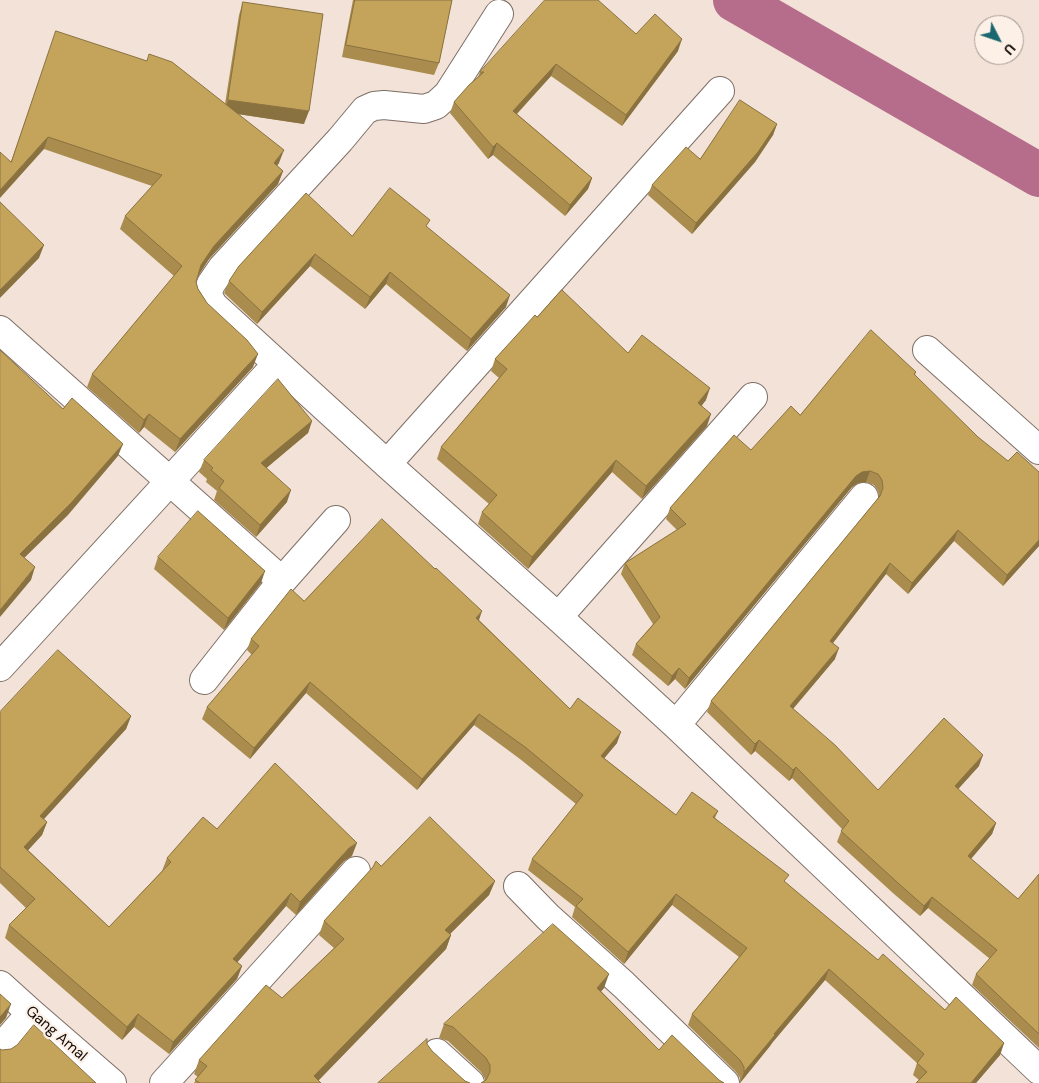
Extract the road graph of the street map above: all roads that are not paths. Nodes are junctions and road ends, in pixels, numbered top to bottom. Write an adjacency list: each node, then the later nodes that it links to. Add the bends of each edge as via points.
1 (499, 14): 5 (street, via 448,94 436,105 424,109 384,105 365,110 211,284 208,294 213,305)
2 (720, 90): 8 (street)
3 (0, 330): 9 (street)
4 (928, 350): 7 (street)
5 (277, 364): 8 (street); 9 (street)
6 (753, 397): 13 (street)
7 (1039, 450)
8 (387, 464): 13 (street)
9 (170, 481): 12 (street); 14 (street)
10 (864, 497): 16 (street)
11 (336, 520): 12 (street)
12 (282, 581): 15 (street)
13 (558, 617): 16 (street)
14 (0, 667)
15 (204, 680)
16 (676, 725): 23 (street)
17 (356, 871): 25 (street)
18 (518, 886): 27 (street)
19 (0, 985): 20 (street, Gang Amal)
20 (31, 1013): 21 (street); 24 (street, Gang Amal)
21 (0, 1049)
22 (437, 1053): 26 (street)
23 (1039, 1070)
24 (112, 1083)
25 (164, 1083)
26 (470, 1083)
27 (725, 1083)

